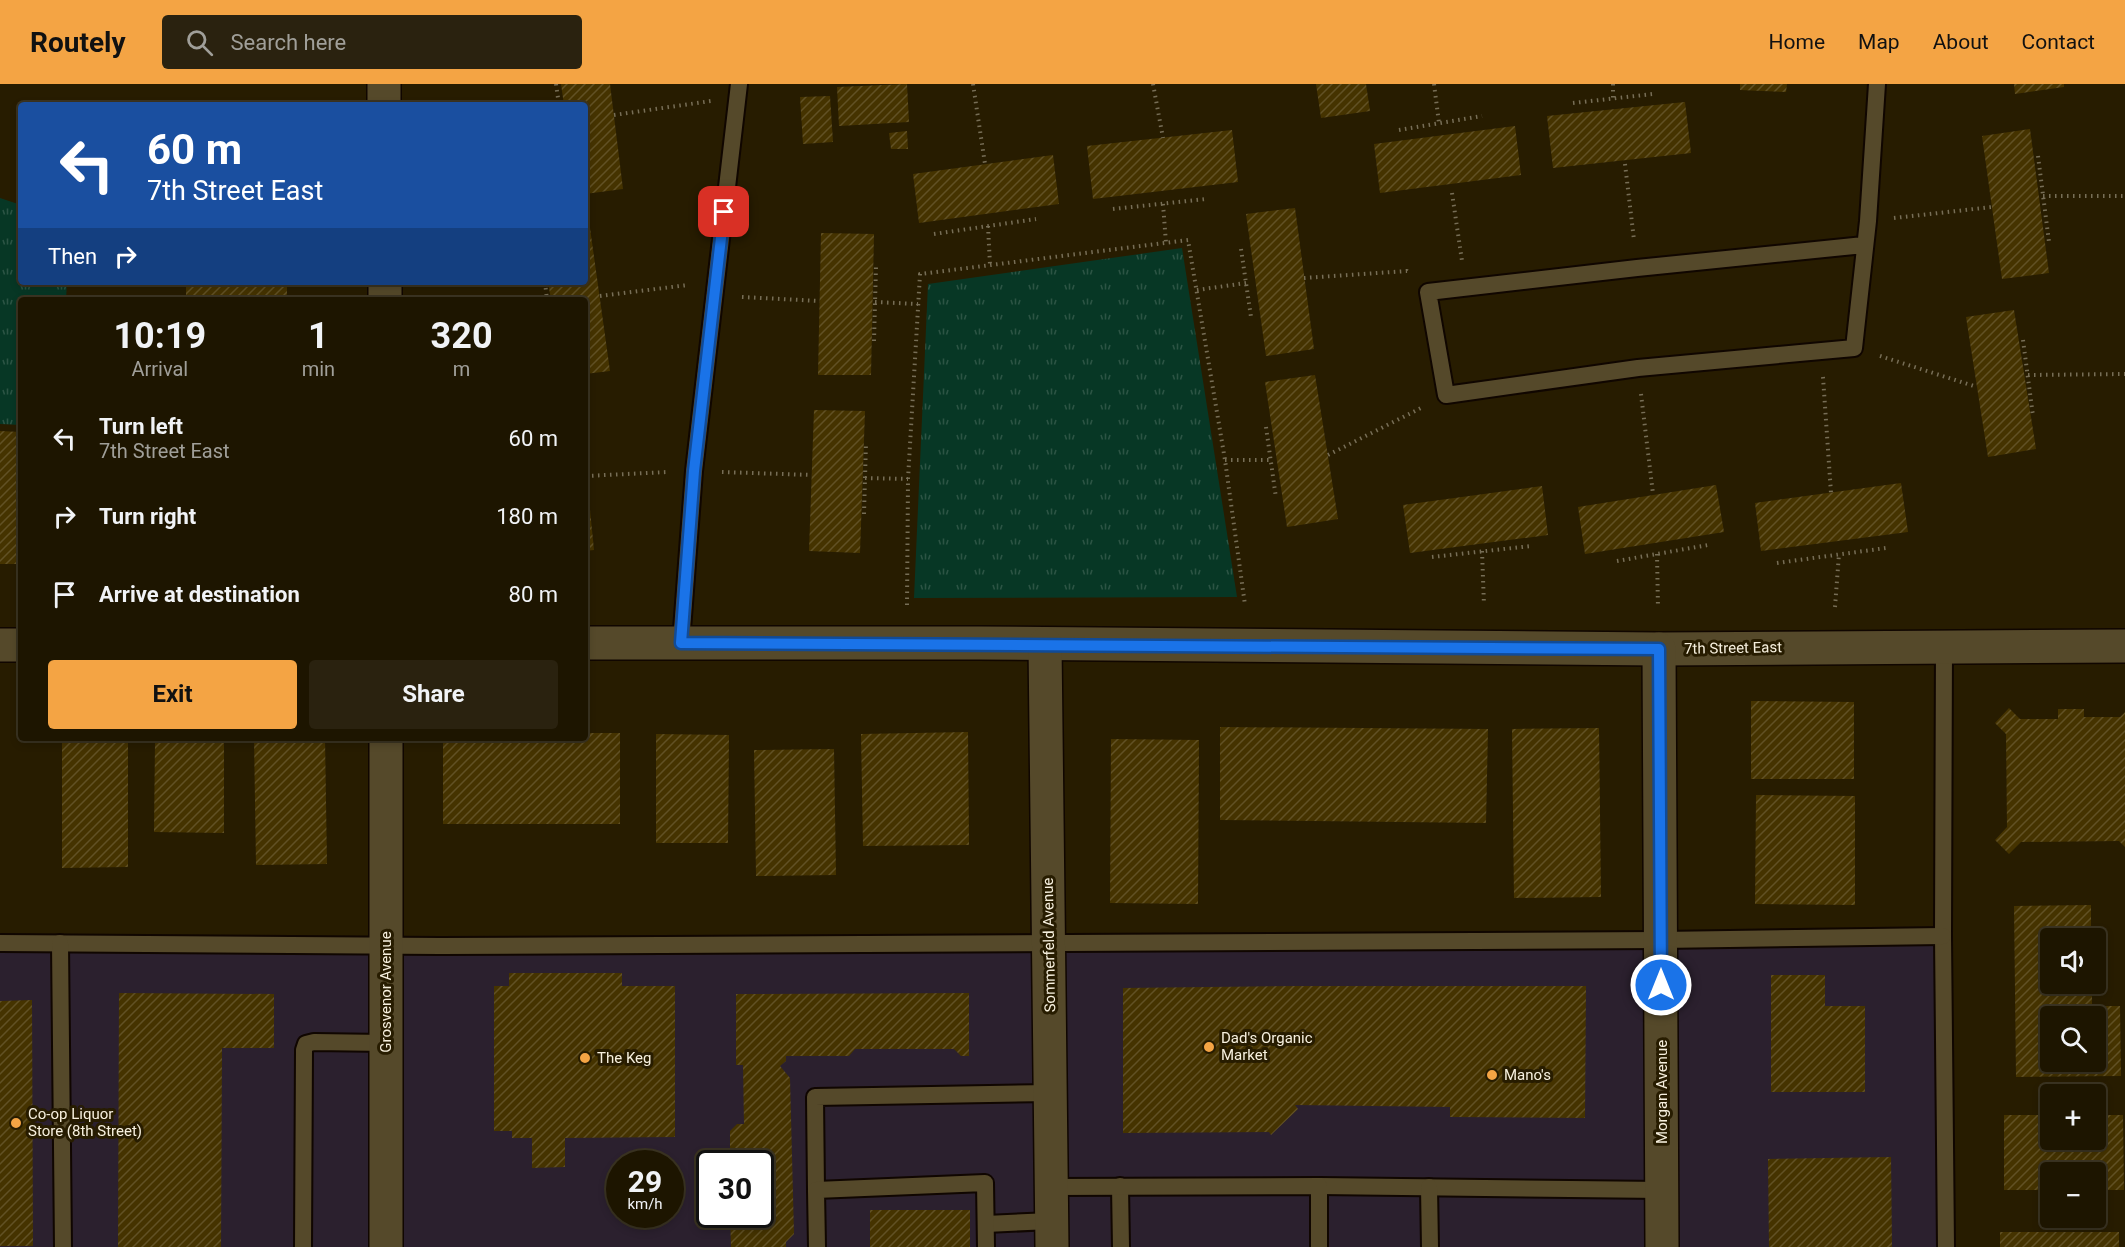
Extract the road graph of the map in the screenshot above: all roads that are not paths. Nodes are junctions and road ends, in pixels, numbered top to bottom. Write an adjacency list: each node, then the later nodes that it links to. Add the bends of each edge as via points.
1 (384, 84): 4 (street)
2 (1877, 84): 5 (lane)
3 (739, 90): 7 (lane, via 694,471)
4 (384, 102)
5 (1864, 245): 5 (lane, via 1854,348 1638,368 1446,395 1428,292)
6 (588, 643): 7 (street, 7th Street East)
7 (681, 643): 8 (street, 7th Street East)
8 (1045, 644): 13 (street, 7th Street East); 19 (street, Sommerfeld Avenue)
9 (0, 645): 10 (street)
10 (18, 645)
11 (1944, 646): 12 (street, 7th Street East); 13 (street, 7th Street East); 15 (lane)
12 (2125, 646)
13 (1659, 649): 16 (street, Morgan Avenue)
14 (386, 741): 20 (street, Grosvenor Avenue)
15 (1943, 936): 16 (lane); 40 (lane)
16 (1661, 940): 19 (lane); 28 (street, Morgan Avenue)
17 (0, 943): 18 (lane)
18 (60, 943): 20 (lane); 31 (lane)
19 (1050, 943): 20 (lane); 22 (street, Sommerfeld Avenue)
20 (386, 944): 21 (street, Grosvenor Avenue)
21 (386, 1043): 32 (lane, via 306,1044); 33 (street, Grosvenor Avenue)
22 (1051, 1093): 25 (street, Sommerfeld Avenue); 27 (lane, via 815,1097)
23 (1120, 1186): 24 (lane); 25 (lane); 36 (lane)
24 (1319, 1186): 26 (lane); 37 (lane)
25 (1052, 1187): 30 (street, Sommerfeld Avenue)
26 (1429, 1187): 28 (lane); 38 (lane)
27 (816, 1190): 29 (lane, via 986,1184); 34 (lane)
28 (1662, 1190): 39 (street, Morgan Avenue)
29 (986, 1224): 30 (lane); 35 (lane)
30 (1052, 1234)
31 (63, 1247)
32 (303, 1247)
33 (386, 1247)
34 (817, 1247)
35 (986, 1247)
36 (1121, 1247)
37 (1319, 1247)
38 (1430, 1247)
39 (1662, 1247)
40 (1946, 1247)

